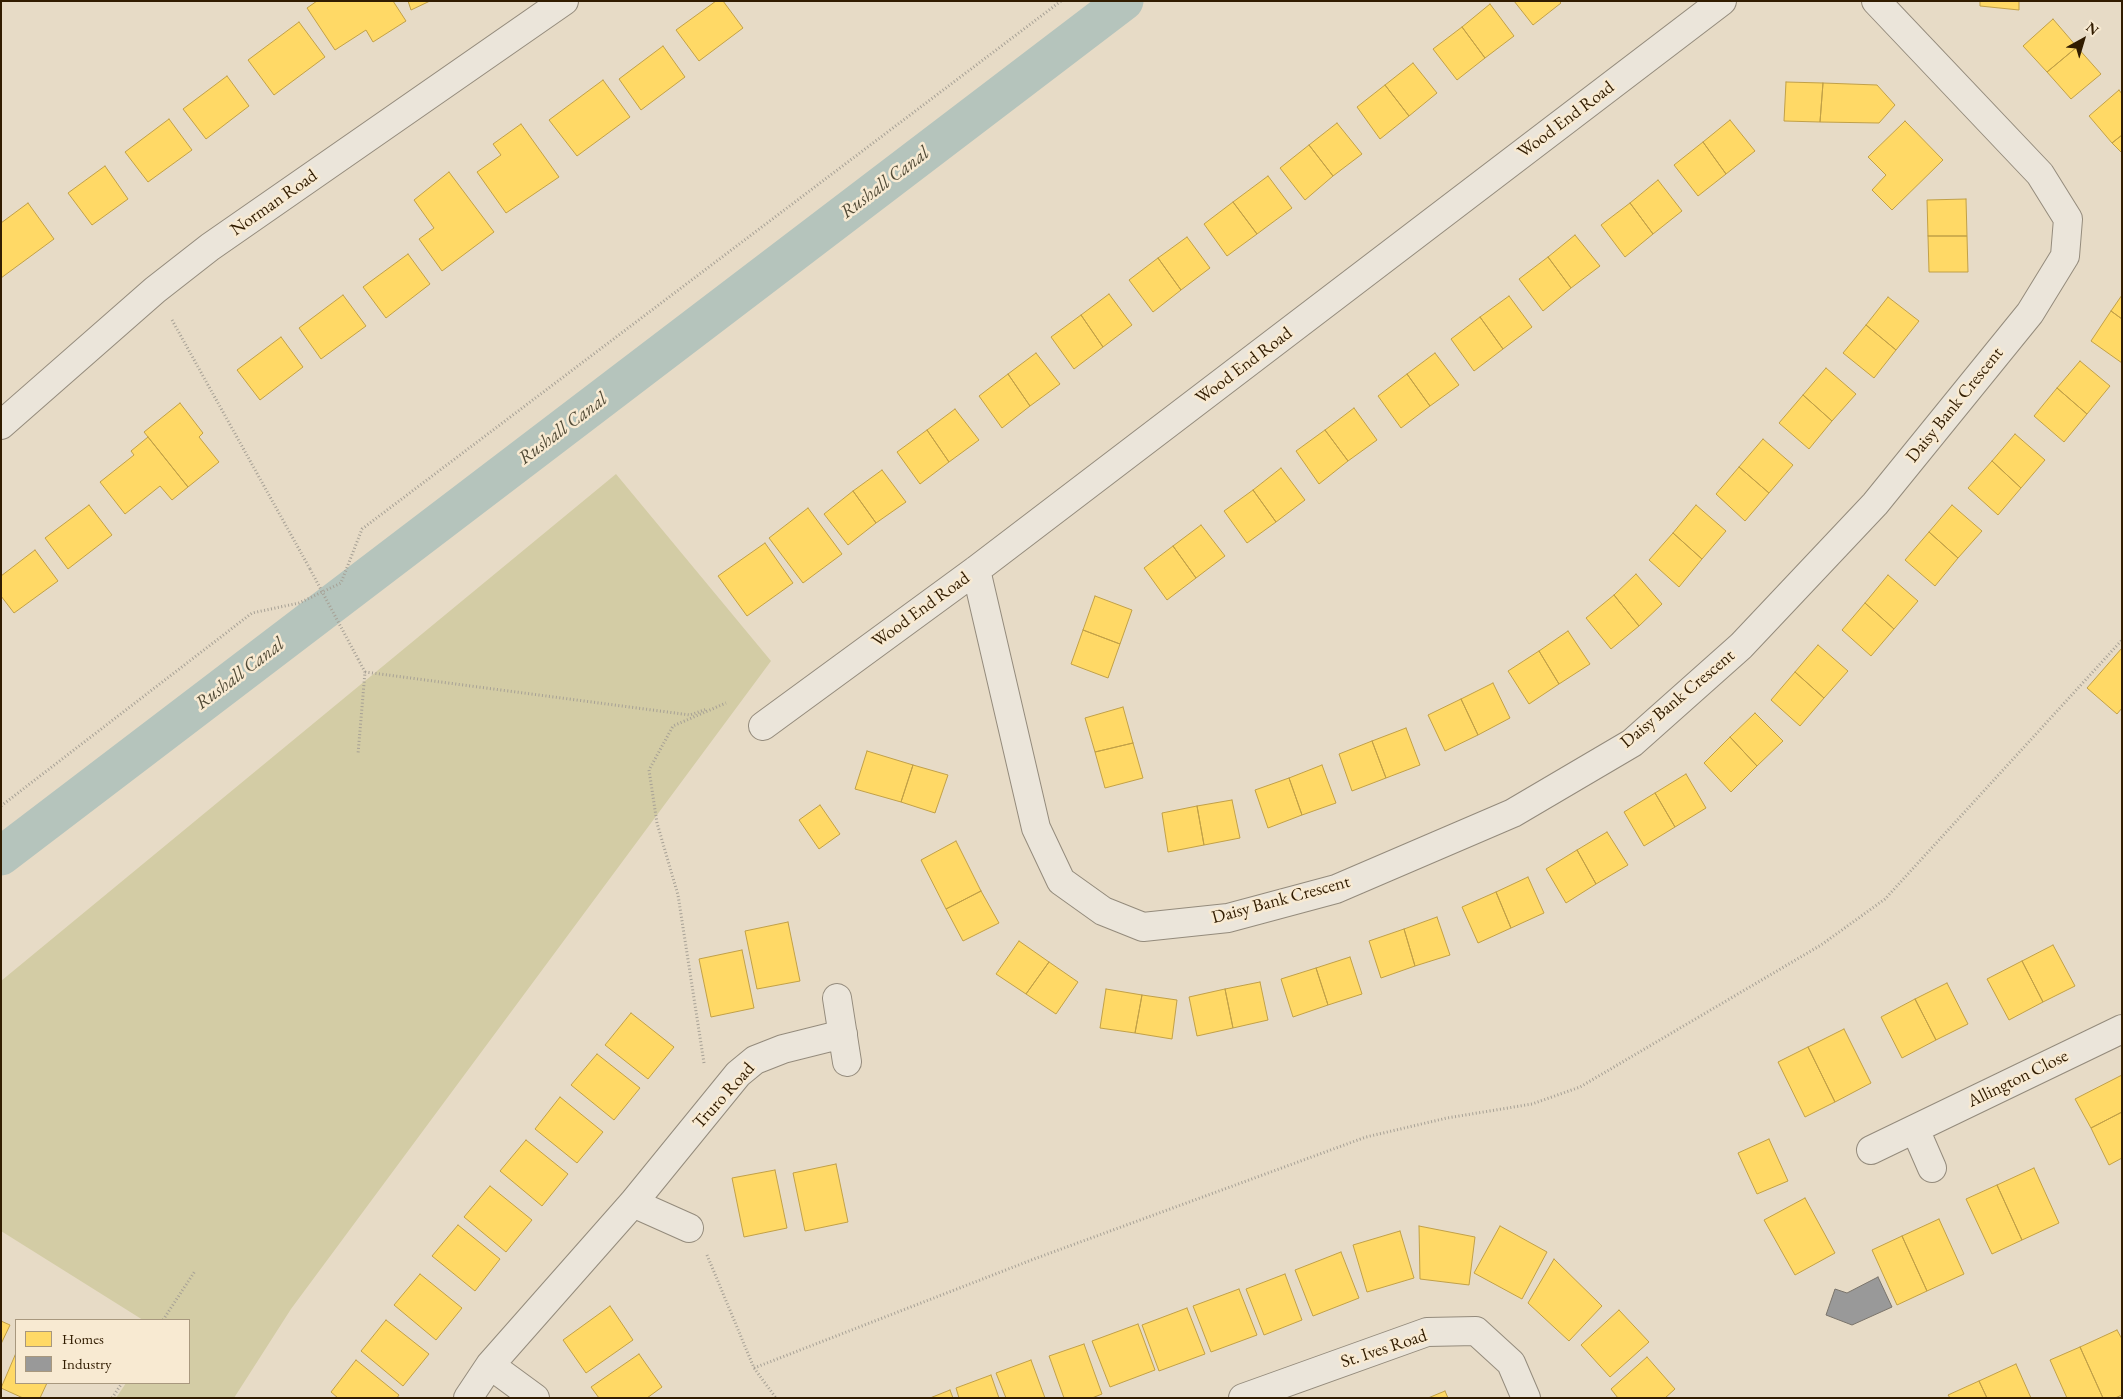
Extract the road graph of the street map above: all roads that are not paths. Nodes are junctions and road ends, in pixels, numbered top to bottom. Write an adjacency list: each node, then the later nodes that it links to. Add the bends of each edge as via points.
1 (564, 1): 4 (street, Norman Road, via 210,247)
2 (1722, 1): 5 (street, Wood End Road)
3 (1876, 1): 5 (street, Daisy Bank Crescent, via 2040,174 2068,219 2065,256 2030,313 1875,504 1741,646 1632,743 1513,813 1336,889 1228,918 1143,927 1102,911 1061,881 1036,828)
4 (1, 425)
5 (976, 570): 6 (street, Wood End Road)
6 (763, 726)
7 (837, 998): 9 (street)
8 (2122, 1029): 11 (street, Allington Close)
9 (843, 1034): 10 (street); 14 (street, Truro Road, via 783,1049 755,1060 738,1074)
10 (847, 1062)
11 (1915, 1129): 12 (street, Allington Close); 13 (street)
12 (1871, 1150)
13 (1932, 1168)
14 (633, 1203): 15 (street); 16 (street, Truro Road)
15 (689, 1228)
16 (490, 1365): 17 (street, Truro Road); 18 (street)
17 (468, 1398)
18 (535, 1398)
19 (1243, 1398): 20 (street, St. Ives Road, via 1427,1332 1476,1331 1511,1363)
20 (1526, 1398)

